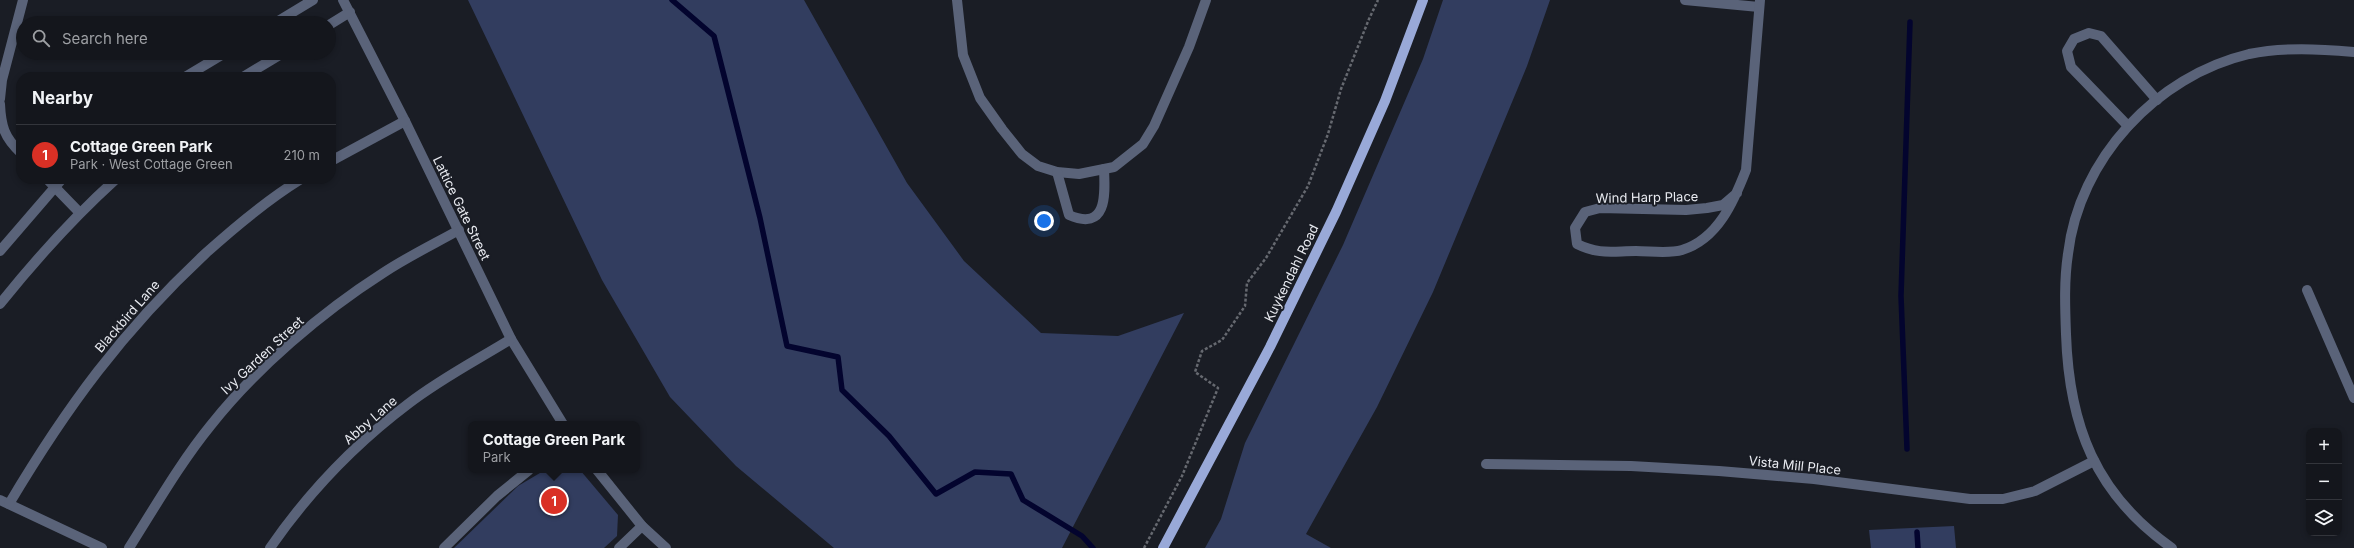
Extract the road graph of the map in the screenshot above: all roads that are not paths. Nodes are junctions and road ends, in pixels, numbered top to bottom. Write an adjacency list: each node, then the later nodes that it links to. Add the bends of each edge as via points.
1 (23, 0): 10 (street)
2 (313, 0): 11 (street)
3 (343, 0): 9 (street, Lattice Gate Street)
4 (957, 0): 27 (street, via 963,55 980,98 1022,154 1038,166)
5 (1206, 0): 26 (street, via 1189,47 1154,126 1143,144 1114,167)
6 (1423, 0): 53 (main road, Kuykendahl Road, via 1385,101 1336,212 1270,347)
7 (1685, 0): 8 (street)
8 (1760, 3): 32 (street, Wind Harp Place, via 1746,170)
9 (350, 12): 12 (street); 22 (street, Lattice Gate Street)
10 (19, 16)
11 (287, 16)
12 (336, 21)
13 (16, 27): 19 (street, via 2,80)
14 (2354, 52): 20 (street, via 2295,49 2248,55 2198,74)
15 (213, 60): 17 (street)
16 (271, 60): 18 (street)
17 (193, 72)
18 (251, 72)
19 (0, 99)
20 (2157, 100): 23 (street); 23 (street, via 2101,36 2089,33 2074,39 2067,52 2071,67)
21 (0, 104): 24 (street, via 1,124)
22 (405, 121): 25 (street); 34 (street, Lattice Gate Street)
23 (2128, 126): 41 (street, via 2111,146 2086,189 2075,220 2068,254 2065,296 2069,384 2085,444)
24 (16, 148)
25 (336, 158)
26 (1104, 169): 27 (street, via 1079,174); 27 (street, via 1105,200 1096,216 1087,218 1069,215)
27 (1056, 172)
28 (50, 184): 35 (street)
29 (52, 184): 33 (street)
30 (110, 184): 33 (street)
31 (293, 184): 45 (street, Blackbird Lane, via 227,234 176,281 123,338 78,394)
32 (1737, 193): 32 (street, Wind Harp Place, via 1723,205 1707,208 1600,208 1585,212 1575,228 1577,244 1592,252 1681,250 1708,237)
33 (79, 212): 37 (street, via 41,253)
34 (459, 230): 38 (street, Lattice Gate Street); 48 (street, Ivy Garden Street, via 383,273 324,315 236,396 184,462)
35 (0, 251)
36 (2307, 290): 39 (street)
37 (0, 304)
38 (511, 339): 40 (street, Lattice Gate Street); 49 (street, Abby Lane, via 430,389 380,427 304,501)
39 (2354, 398)
40 (561, 421)
41 (2094, 462): 42 (street, Vista Mill Place, via 2035,491 2003,499 1970,498 1719,470); 54 (street, via 2115,495 2131,514)
42 (1486, 464)
43 (525, 473): 50 (street, via 497,496)
44 (599, 473): 46 (street)
45 (4, 502): 47 (street)
46 (642, 526): 51 (street); 52 (street)
47 (102, 548)
48 (129, 548)
49 (270, 548)
50 (444, 548)
51 (619, 548)
52 (666, 548)
53 (1163, 548)
54 (2172, 548)

